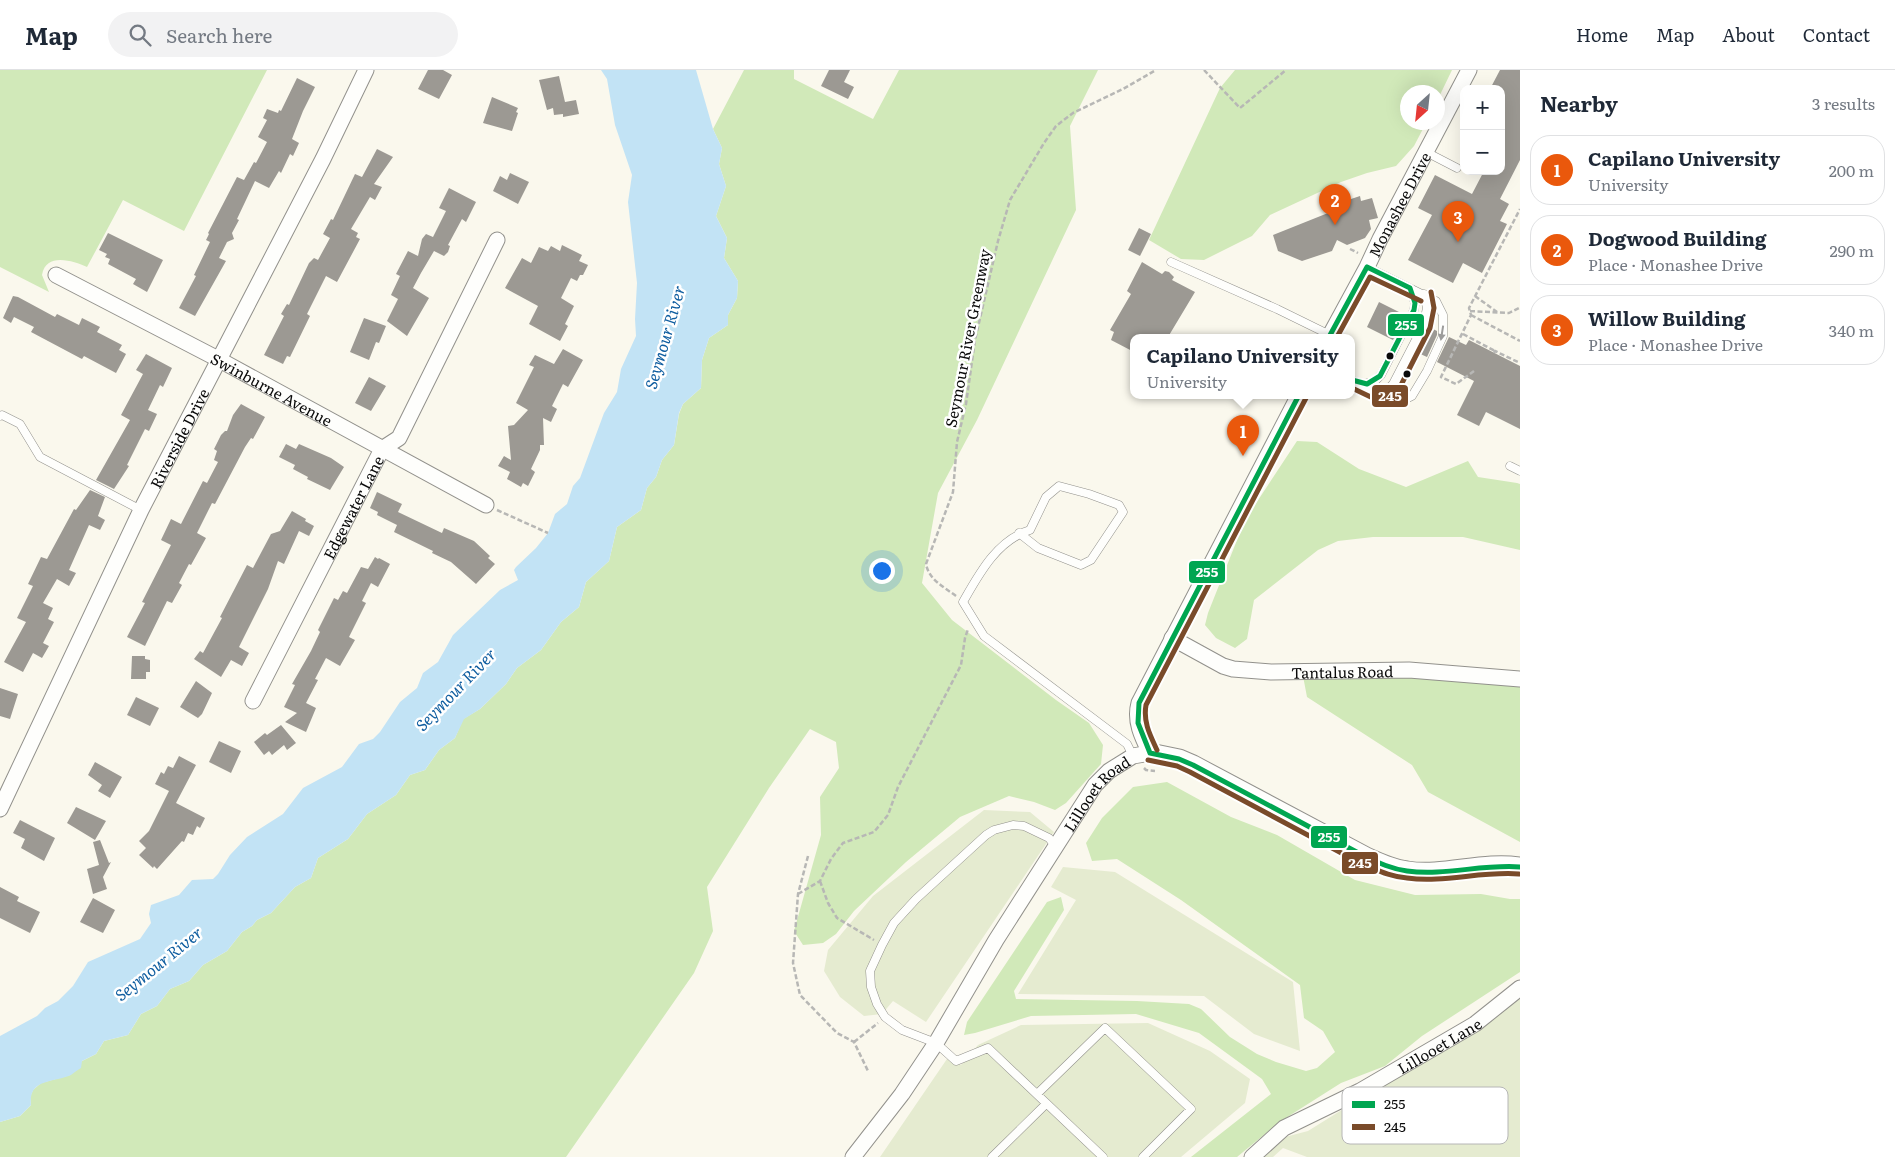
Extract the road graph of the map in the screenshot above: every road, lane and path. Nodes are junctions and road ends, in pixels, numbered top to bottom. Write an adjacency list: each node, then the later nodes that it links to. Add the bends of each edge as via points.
1 (366, 70): 25 (street, Riverside Drive)
2 (1156, 70): 40 (path, Seymour River Greenway, via 1073,113 1056,126 1010,200 975,340 957,442 954,492 926,564 932,578)
3 (1204, 70): 4 (path, via 1240,108)
4 (1286, 70)
5 (1468, 70): 6 (street, Monashee Drive)
6 (1426, 152): 7 (lane); 11 (street, Monashee Drive)
7 (1457, 168)
8 (1520, 209): 16 (path)
9 (497, 240): 33 (street, Edgewater Lane, via 399,438)
10 (1350, 249): 11 (path)
11 (1365, 261): 14 (lane); 22 (street, Monashee Drive)
12 (1171, 262): 21 (lane)
13 (56, 275): 25 (street, Swinburne Avenue)
14 (1410, 288): 15 (lane); 29 (lane, via 1414,310 1381,375 1375,381)
15 (1424, 294): 30 (lane, via 1427,308 1423,326 1393,384); 30 (lane, one-way to 30, via 1436,301 1443,315 1443,336 1427,371 1412,396 1398,404)
16 (1475, 296): 18 (path); 19 (path)
17 (1520, 308): 19 (path, via 1509,313)
18 (1470, 311): 19 (path); 20 (path)
19 (1498, 312)
20 (1471, 315): 23 (path); 24 (path)
21 (1326, 334)
22 (1331, 334)
23 (1463, 334): 26 (path); 27 (path, via 1442,377 1456,384)
24 (1520, 340)
25 (218, 359): 33 (street, Swinburne Avenue); 37 (street, Riverside Drive)
26 (1520, 364)
27 (1474, 371)
28 (1355, 382): 29 (lane)
29 (1360, 385): 30 (lane)
30 (1377, 393)
31 (1297, 399): 42 (street)
32 (0, 416): 37 (lane, via 20,424 40,457)
33 (382, 449): 36 (street, Swinburne Avenue); 44 (street, Edgewater Lane)
34 (1510, 466): 35 (lane)
35 (1520, 471)
36 (486, 505): 39 (path)
37 (140, 510): 46 (street, Riverside Drive)
38 (1019, 533): 38 (lane, via 1030,530 1046,497 1059,486 1119,505 1124,512 1092,560 1080,565 1038,548); 40 (lane, via 992,556)
39 (548, 534)
40 (963, 602): 41 (lane)
41 (973, 619): 45 (lane, via 984,636); 50 (path, via 965,638 961,665 898,787 888,815 874,832 843,844)
42 (1172, 638): 43 (street, Tantalus Road, via 1233,670 1410,670); 45 (street, via 1139,703 1137,712)
43 (1520, 679)
44 (253, 701)
45 (1142, 754): 47 (street, Lillooet Road, via 1108,771 1095,785); 49 (street, Lillooet Road, via 1179,759 1193,765 1366,857 1393,868 1435,872 1490,865)
46 (0, 808)
47 (1056, 847): 52 (lane, via 1049,838 1024,826 994,830 916,899 894,923); 56 (street, Lillooet Road, via 996,940)
48 (808, 856): 51 (path)
49 (1520, 867)
50 (820, 881): 51 (path); 52 (path, via 837,918)
51 (798, 894): 55 (path, via 793,963 800,995 837,1034)
52 (882, 945): 54 (lane, via 870,971 871,987)
53 (1520, 988): 58 (street, Lillooet Lane, via 1475,1024)
54 (885, 1017): 55 (path); 56 (lane, via 902,1030)
55 (854, 1042): 57 (path)
56 (936, 1043): 59 (lane, via 956,1061 988,1048); 62 (street, Lillooet Road, via 902,1094)
57 (868, 1071)
58 (1367, 1087)
59 (1037, 1094): 61 (lane); 65 (lane, via 1105,1028 1191,1109)
60 (1342, 1100): 66 (street, Lillooet Lane, via 1284,1128)
61 (1046, 1104): 63 (lane); 64 (lane)
62 (853, 1157)
63 (992, 1157)
64 (1103, 1157)
65 (1143, 1157)
66 (1252, 1157)

